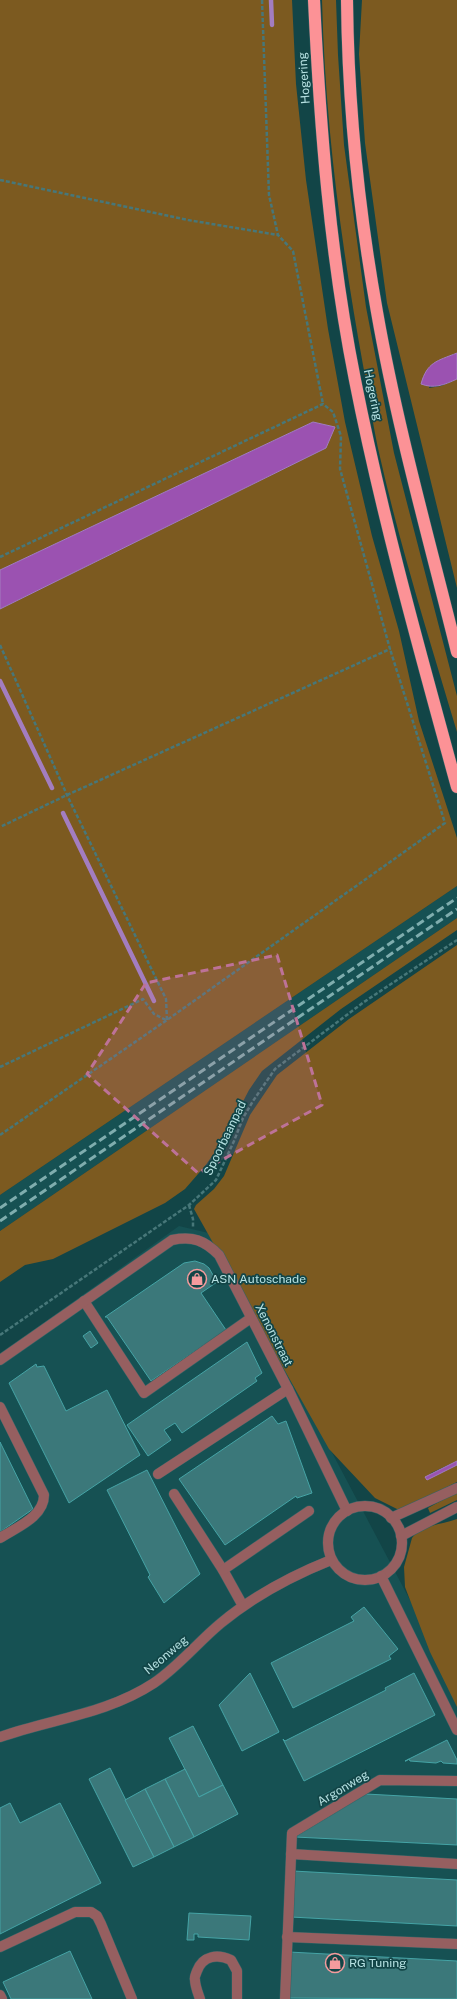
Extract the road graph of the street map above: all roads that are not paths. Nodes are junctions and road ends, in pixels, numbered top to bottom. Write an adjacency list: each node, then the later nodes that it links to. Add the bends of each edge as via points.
1 (314, 0): 4 (highway, Hogering, via 318,84 332,239 354,380 381,500)
2 (347, 0): 3 (highway, Hogering, via 358,184 376,312 406,451)
3 (457, 652)
4 (457, 787)
5 (84, 1301): 6 (street, Xenonstraat, via 172,1240 185,1238 210,1246 219,1255); 6 (street, via 144,1393); 7 (street, Xenonstraat)
6 (251, 1318): 8 (street, Xenonstraat)
7 (0, 1360)
8 (288, 1389): 10 (street); 15 (street, Xenonstraat)
9 (0, 1407): 18 (street, via 43,1488 44,1501 39,1513)
10 (158, 1474)
11 (457, 1488): 16 (street)
12 (174, 1494): 20 (street)
13 (457, 1506): 17 (street)
14 (309, 1511): 20 (street)
15 (347, 1511): 16 (street, via 356,1508 375,1508); 19 (street, via 336,1520 329,1532)
16 (391, 1518): 17 (street)
17 (401, 1536): 21 (street, via 398,1560)
18 (0, 1538)
19 (331, 1560): 21 (street, via 340,1571 353,1578 367,1580); 22 (street, Neonweg, via 273,1587)
20 (223, 1570): 22 (street)
21 (381, 1576): 23 (street)
22 (243, 1606): 24 (street, Neonweg, via 154,1684 120,1702)
23 (457, 1730)
24 (0, 1737)
25 (457, 1782): 26 (street, Argonweg, via 380,1780 292,1833)
26 (291, 1854): 27 (street); 28 (street, Argonweg)
27 (457, 1864)
28 (287, 1937): 29 (street); 36 (street, Argonweg)
29 (457, 1944)
30 (0, 1947): 33 (street, via 75,1912 91,1912 97,1916 101,1924)
31 (0, 1995): 32 (street)
32 (2, 1999)
33 (132, 1999)
34 (200, 1999): 35 (street, via 194,1979 198,1968 204,1960 213,1956 223,1956 231,1960 236,1971)
35 (238, 1999)
36 (285, 1999)

